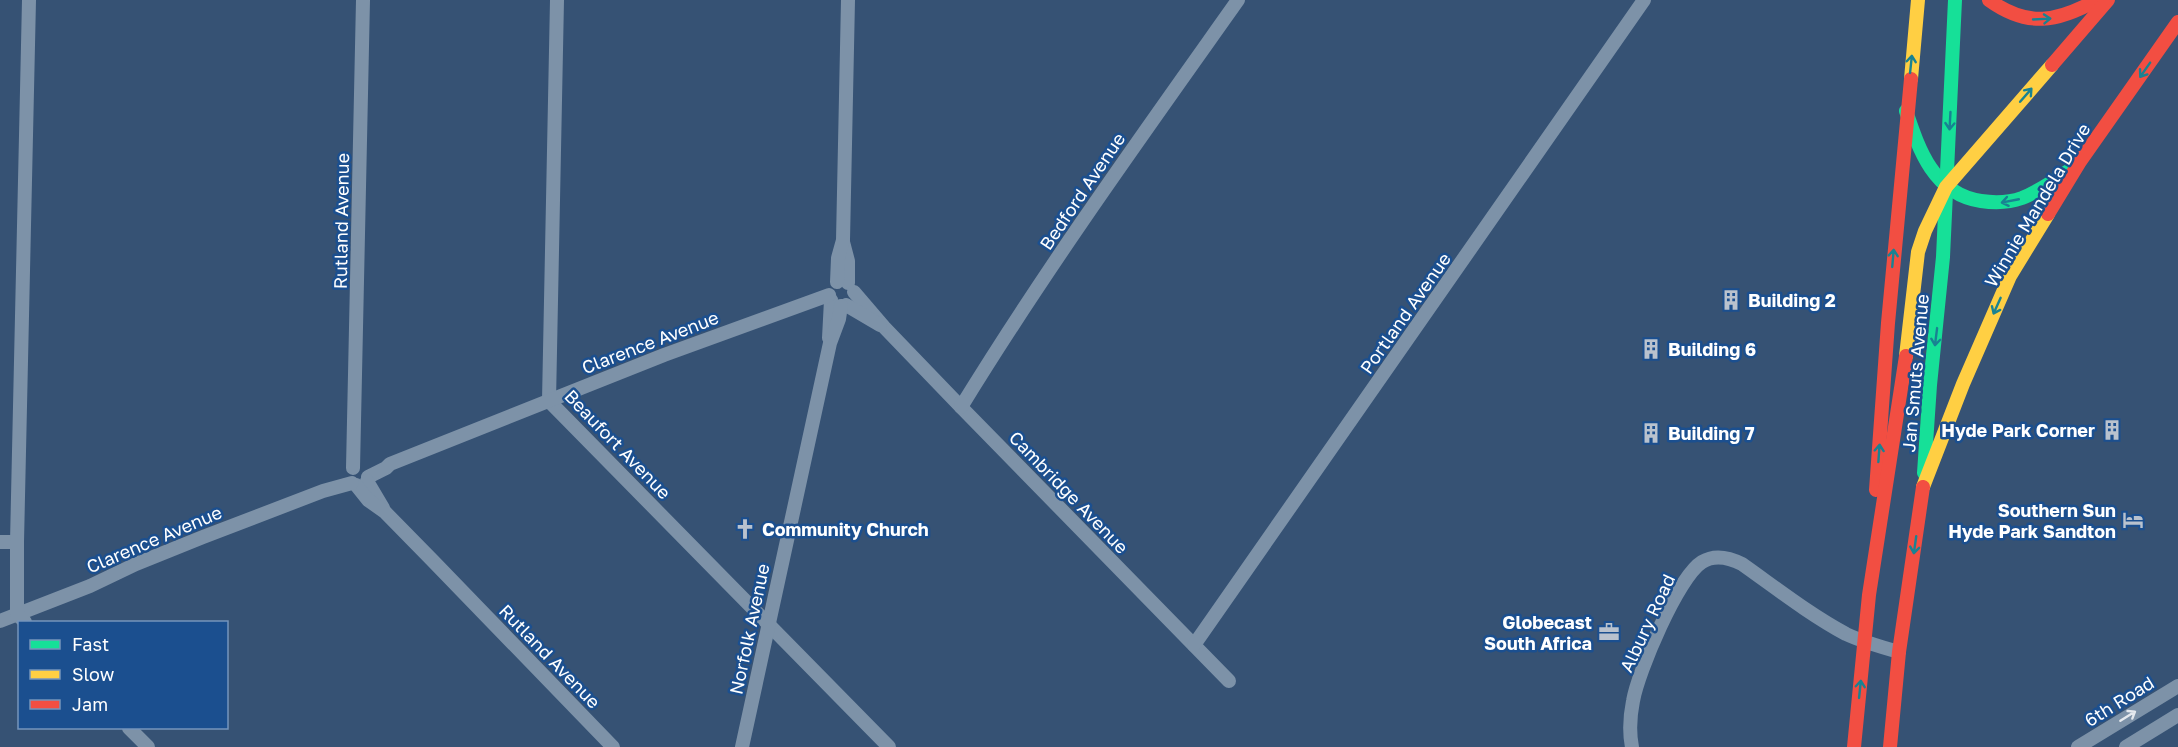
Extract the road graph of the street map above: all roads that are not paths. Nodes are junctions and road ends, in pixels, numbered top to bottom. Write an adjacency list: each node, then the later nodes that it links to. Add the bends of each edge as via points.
1 (29, 0): 22 (street)
2 (363, 0): 19 (street, Rutland Avenue, via 354,443 360,456)
3 (557, 0): 17 (street, Beaufort Avenue)
4 (848, 0): 16 (street)
5 (1238, 0): 18 (street, Bedford Avenue, via 1006,334)
6 (1644, 0): 28 (street, Portland Avenue)
7 (1918, 0): 13 (main road, Jan Smuts Avenue, one-way to 7)
8 (1955, 0): 15 (main road, Jan Smuts Avenue, one-way to 15)
9 (1989, 0): 10 (main road, one-way to 10, via 2003,11 2038,20 2060,18)
10 (2097, 0)
11 (2108, 0): 15 (main road, one-way to 11)
12 (2178, 22): 14 (main road, Winnie Mandela Drive, one-way to 14)
13 (1906, 111): 15 (main road, via 1922,155); 23 (main road, Jan Smuts Avenue, one-way to 13)
14 (2079, 164): 15 (main road, one-way to 15, via 2033,193 2004,202 1973,199); 20 (main road, Winnie Mandela Drive, one-way to 20, via 2010,276)
15 (1946, 187): 20 (main road, Jan Smuts Avenue, one-way to 20); 23 (main road, via 1918,252 1903,381)
16 (839, 293): 17 (street, Clarence Avenue, via 674,351); 18 (street, Cambridge Avenue, via 884,327); 26 (street, Norfolk Avenue, via 839,319 830,343)
17 (549, 401): 19 (street, Clarence Avenue); 26 (street, Beaufort Avenue)
18 (961, 407): 28 (street, Cambridge Avenue)
19 (359, 476): 24 (street, Clarence Avenue, via 334,481 323,491 136,564); 36 (street, Rutland Avenue, via 368,500 385,512)
20 (1923, 487): 29 (main road, Jan Smuts Avenue, one-way to 29)
21 (0, 542): 22 (street)
22 (16, 542): 24 (street)
23 (1869, 595): 27 (main road, Jan Smuts Avenue)
24 (21, 618): 25 (street, Clarence Avenue)
25 (0, 621)
26 (769, 624): 37 (street, Norfolk Avenue); 38 (street, Beaufort Avenue)
27 (1865, 642): 29 (street, Albury Road); 39 (street, Albury Road, via 1818,617 1742,564 1732,559 1709,559 1686,579 1641,673 1630,722); 40 (main road, Jan Smuts Avenue, one-way to 27)
28 (1194, 645): 30 (street, Cambridge Avenue)
29 (1899, 652): 33 (main road, Jan Smuts Avenue)
30 (1229, 681)
31 (2178, 686): 43 (street, 6th Road, one-way to 31)
32 (2178, 715): 44 (street)
33 (1891, 726): 41 (main road); 42 (main road, Jan Smuts Avenue)
34 (130, 729): 35 (street)
35 (148, 747)
36 (613, 747)
37 (742, 747)
38 (889, 747)
39 (1632, 747)
40 (1854, 747)
41 (1880, 747)
42 (1890, 747)
43 (2078, 747)
44 (2126, 747)

